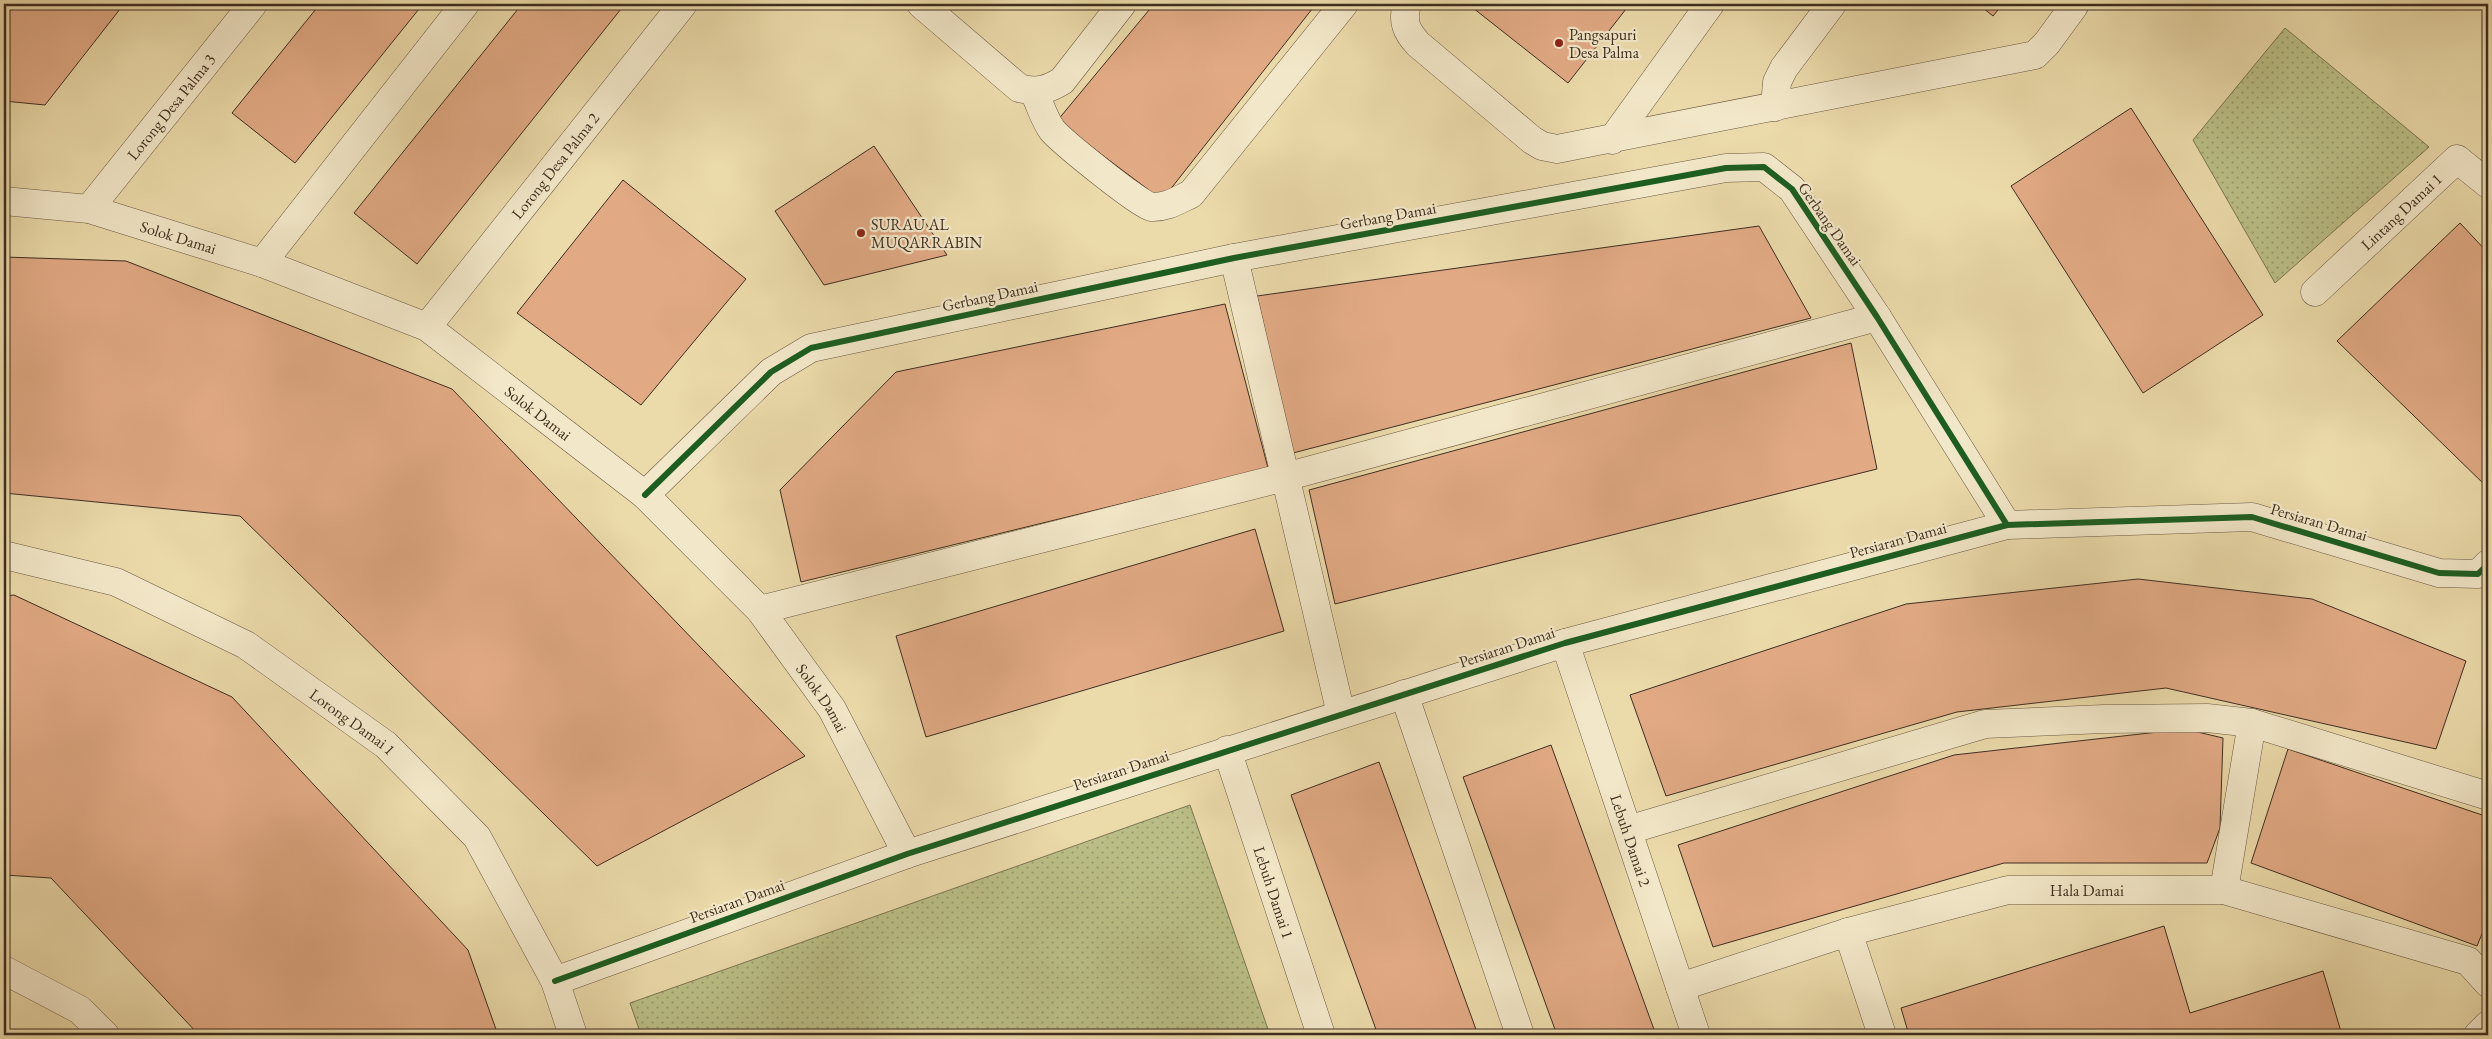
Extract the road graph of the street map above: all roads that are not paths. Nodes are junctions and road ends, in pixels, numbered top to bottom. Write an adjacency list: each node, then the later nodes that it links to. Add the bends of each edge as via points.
1 (253, 4): 16 (street, Lorong Desa Palma 3)
2 (465, 4): 18 (street)
3 (683, 4): 21 (street, Lorong Desa Palma 2)
4 (921, 4): 11 (street, via 1019,88)
5 (1122, 4): 11 (street, via 1062,81 1049,89)
6 (1344, 4): 11 (street, via 1190,194 1170,205 1150,207 1075,150 1052,130)
7 (1408, 4): 13 (street, via 1404,19 1413,38 1532,140 1557,149)
8 (1710, 4): 13 (street)
9 (1832, 4): 12 (street, via 1784,68 1777,82)
10 (2074, 6): 12 (street, via 2035,55)
11 (1034, 92)
12 (1775, 107): 13 (street)
13 (1612, 140)
14 (2488, 184): 19 (street, Lintang Damai 1, via 2457,159)
15 (4, 201): 16 (street, Solok Damai)
16 (89, 209): 18 (street, Solok Damai)
17 (1234, 258): 20 (street, Gerbang Damai, via 1726,168 1764,167 1792,188); 22 (street); 23 (street, Gerbang Damai, via 811,348 771,372)
18 (262, 263): 21 (street, Solok Damai)
19 (2315, 292)
20 (1877, 318): 22 (street); 24 (street, Gerbang Damai)
21 (427, 327): 23 (street, Solok Damai)
22 (1285, 477): 27 (street); 30 (street)
23 (645, 495): 27 (street, Solok Damai)
24 (2007, 525): 26 (street, Persiaran Damai, via 2252,517 2439,574 2478,574); 28 (street, Persiaran Damai)
25 (4, 555): 39 (street, Lorong Damai 1, via 116,582 246,645 386,745 477,837)
26 (2488, 564)
27 (760, 610): 35 (street, Solok Damai, via 832,709)
28 (1565, 643): 29 (street, Persiaran Damai); 34 (street, Lebuh Damai 2)
29 (1404, 694): 30 (street, Persiaran Damai); 46 (street)
30 (1341, 714): 32 (street, Persiaran Damai)
31 (2252, 723): 33 (street); 34 (street, via 2207,718 1985,724); 36 (street)
32 (1227, 750): 35 (street, Persiaran Damai); 45 (street, Lebuh Damai 1)
33 (2488, 796)
34 (1628, 830): 41 (street, Lebuh Damai 2)
35 (907, 854): 39 (street, Persiaran Damai)
36 (2224, 890): 37 (street, Hala Damai, via 2008,890); 40 (street, Hala Damai, via 2468,961)
37 (1848, 932): 41 (street, Hala Damai); 48 (street)
38 (4, 970): 43 (street, via 80,1010)
39 (555, 981): 44 (street, Lorong Damai 1)
40 (2488, 983)
41 (1680, 987): 47 (street, Lebuh Damai 2)
42 (2488, 1025): 49 (street)
43 (105, 1035)
44 (573, 1035)
45 (1320, 1035)
46 (1520, 1035)
47 (1696, 1035)
48 (1882, 1035)
49 (2478, 1035)

